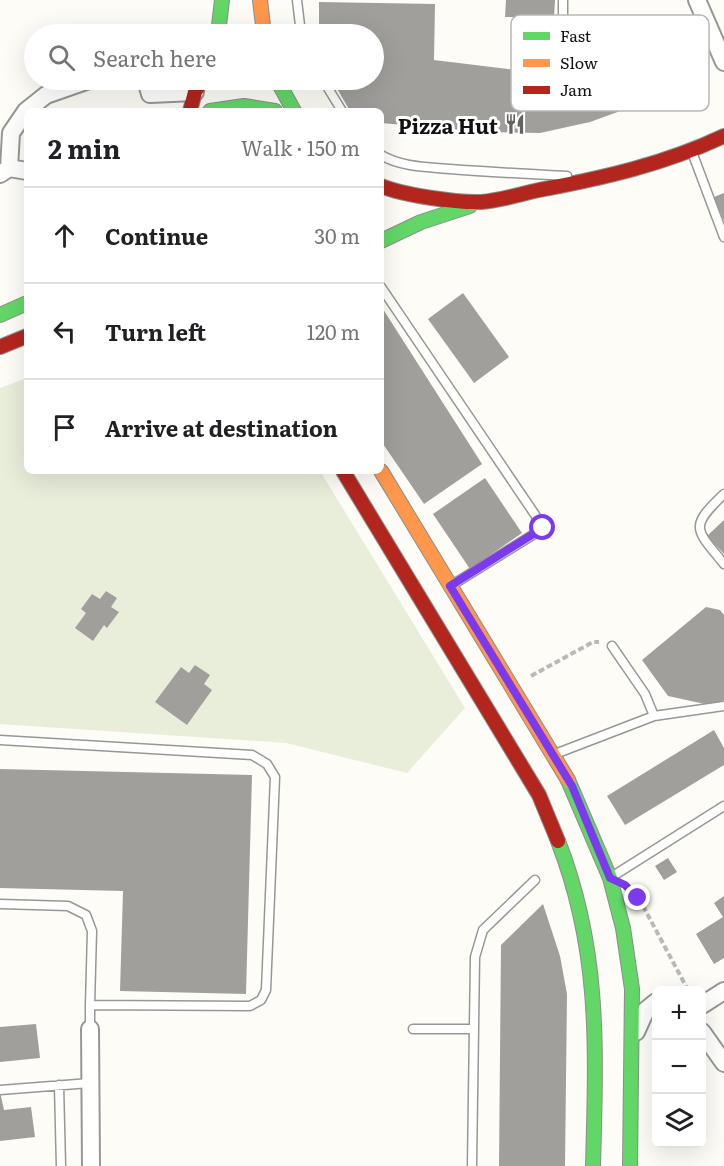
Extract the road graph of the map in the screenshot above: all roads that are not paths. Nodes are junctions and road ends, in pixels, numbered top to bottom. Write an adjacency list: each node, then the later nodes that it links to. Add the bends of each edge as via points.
1 (222, 0): 5 (main road)
2 (260, 0): 6 (main road)
3 (297, 0): 7 (lane)
4 (709, 22): 8 (street)
5 (219, 24)
6 (263, 24)
7 (300, 24)
8 (724, 62)
9 (60, 90): 15 (street)
10 (149, 90): 11 (street, via 150,94)
11 (174, 90)
12 (197, 90): 16 (main road)
13 (282, 90): 19 (main road)
14 (329, 90): 20 (lane)
15 (30, 108)
16 (191, 108)
17 (230, 108): 18 (main road)
18 (256, 108)
19 (292, 108)
20 (340, 108)
21 (24, 114): 25 (street, via 11,133)
22 (724, 136): 23 (main road)
23 (692, 151): 27 (main road); 30 (lane)
24 (384, 157): 27 (lane, via 427,167)
25 (4, 171): 26 (street)
26 (24, 171)
27 (608, 177): 29 (main road)
28 (384, 187): 29 (main road)
29 (480, 202): 31 (main road)
30 (724, 237)
31 (384, 240)
32 (384, 291): 41 (lane, via 543,528)
33 (24, 304): 34 (main road)
34 (0, 315)
35 (24, 337): 36 (main road)
36 (0, 347)
37 (345, 474): 67 (main road, via 533,785 555,828 572,877 591,966 595,1017)
38 (383, 474): 41 (main road)
39 (724, 494): 40 (lane, via 701,517 698,526 700,535)
40 (724, 564)
41 (450, 586): 46 (main road)
42 (612, 646): 44 (lane, via 645,694)
43 (724, 706): 44 (lane)
44 (654, 716): 46 (lane)
45 (0, 740): 53 (lane, via 252,754 267,764 275,777 266,990 261,1000 250,1006)
46 (553, 754): 48 (main road, via 572,786)
47 (724, 806): 48 (lane)
48 (610, 878): 59 (main road, via 632,989)
49 (535, 880): 57 (lane, via 483,930 475,957)
50 (0, 904): 53 (lane, via 68,906 86,915 92,931)
51 (724, 991): 52 (street)
52 (706, 1002)
53 (90, 1005): 55 (lane)
54 (652, 1006): 59 (street, via 646,1010)
55 (90, 1029): 61 (street)
56 (413, 1029): 57 (lane)
57 (473, 1029): 66 (lane)
58 (706, 1038): 60 (street)
59 (632, 1041): 68 (main road)
60 (724, 1063)
61 (90, 1083): 62 (lane); 65 (street)
62 (59, 1085): 63 (lane); 64 (lane)
63 (0, 1090)
64 (61, 1166)
65 (91, 1166)
66 (472, 1166)
67 (593, 1166)
68 (630, 1166)

